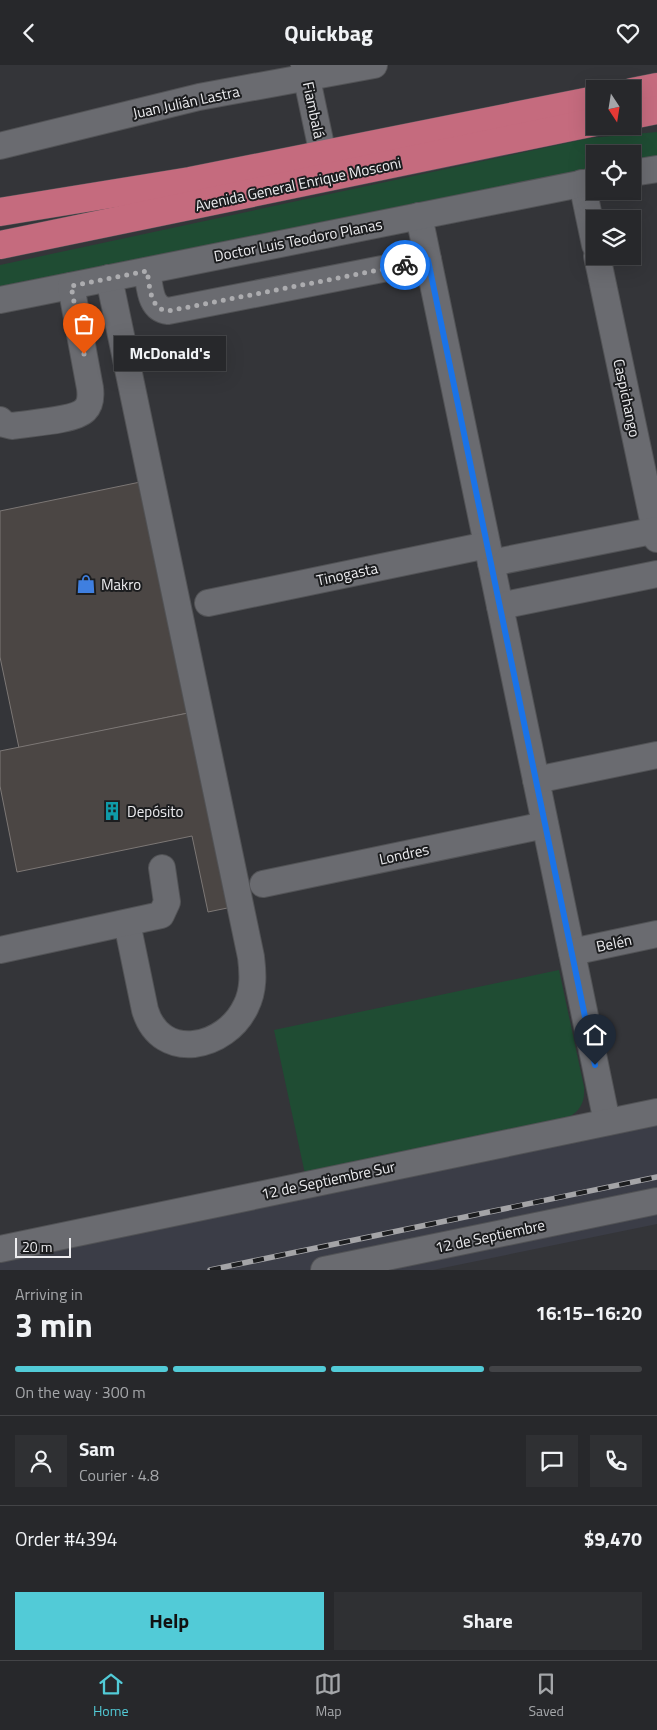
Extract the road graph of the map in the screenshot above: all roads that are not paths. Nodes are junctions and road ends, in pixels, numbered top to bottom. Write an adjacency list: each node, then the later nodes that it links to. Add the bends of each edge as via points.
1 (374, 65): 2 (street, Juan Julián Lastra)
2 (306, 71): 11 (street, Juan Julián Lastra); 12 (street, Fiambalá)
3 (657, 87): 4 (highway)
4 (641, 90)
5 (586, 102): 12 (highway, Avenida General Enrique Mosconi)
6 (657, 110): 7 (highway)
7 (641, 113)
8 (657, 123): 9 (highway)
9 (641, 124)
10 (586, 125): 18 (highway, Avenida General Enrique Mosconi)
11 (0, 146)
12 (323, 155): 16 (highway, Avenida General Enrique Mosconi, via 181,183)
13 (657, 169): 14 (street)
14 (641, 172)
15 (586, 182): 17 (street, Doctor Luis Teodoro Planas)
16 (0, 212)
17 (419, 216): 19 (street); 21 (street, Doctor Luis Teodoro Planas)
18 (0, 245)
19 (428, 260): 21 (street, via 168,311 155,304); 27 (street)
20 (599, 265): 26 (street, Caspichango)
21 (147, 271): 22 (street, Doctor Luis Teodoro Planas)
22 (109, 278): 23 (street, Doctor Luis Teodoro Planas); 36 (street, via 251,957 251,990 244,1011 230,1028 206,1043 192,1044 167,1040 156,1033 148,1022)
23 (71, 286): 24 (street, Doctor Luis Teodoro Planas); 25 (street, via 90,387 91,399 87,409 73,416 12,426)
24 (0, 300)
25 (0, 420)
26 (656, 533): 27 (street, Tinogasta)
27 (489, 554): 29 (street, Tinogasta); 30 (street)
28 (657, 574): 30 (street)
29 (208, 603)
30 (500, 606): 32 (street)
31 (657, 755): 32 (street)
32 (536, 780): 33 (street)
33 (546, 825): 35 (street, Londres); 39 (street)
34 (162, 868): 36 (street, via 166,910 154,917)
35 (264, 884)
36 (127, 923): 38 (street)
37 (657, 934): 39 (street, Belén)
38 (0, 950)
39 (572, 952): 41 (street)
40 (657, 1111): 41 (street, 12 de Septiembre Sur)
41 (607, 1122): 43 (street, 12 de Septiembre Sur)
42 (657, 1201): 44 (street, 12 de Septiembre)
43 (0, 1249)
44 (324, 1270)

